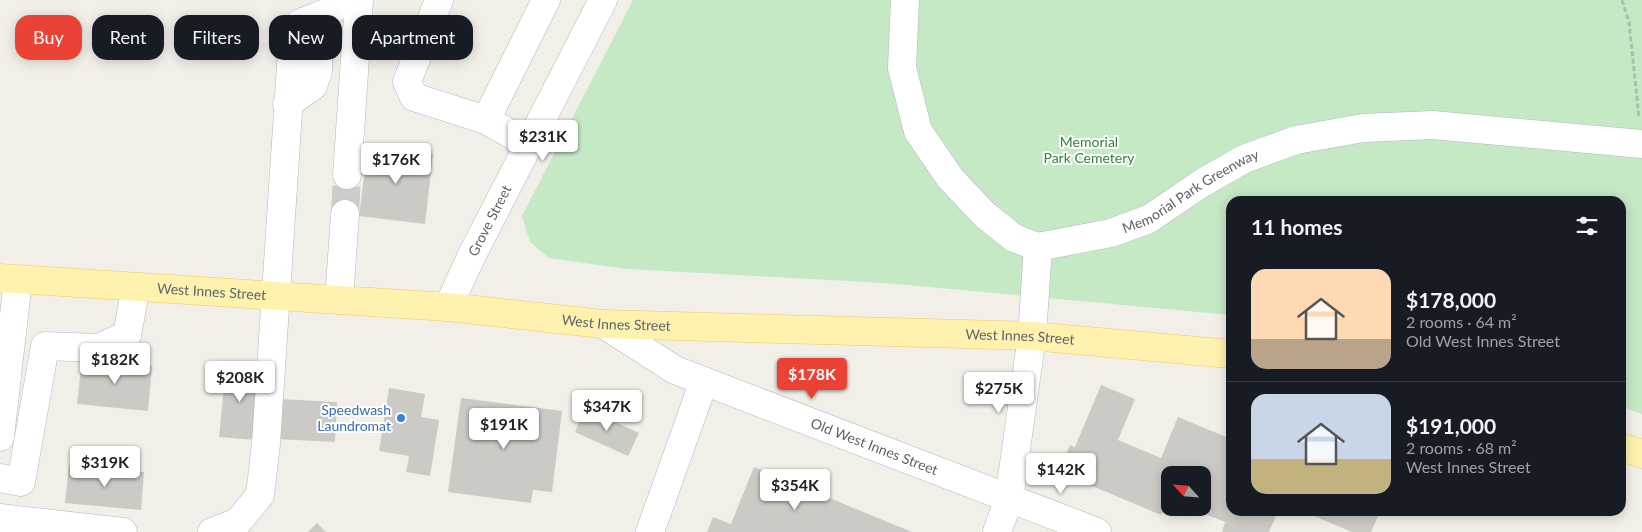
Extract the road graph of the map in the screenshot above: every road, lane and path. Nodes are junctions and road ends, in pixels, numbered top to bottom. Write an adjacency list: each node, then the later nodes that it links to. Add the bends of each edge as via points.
1 (343, 0): 16 (street, via 331,11 310,19 318,71 313,86 287,104)
2 (358, 0): 11 (street)
3 (439, 0): 8 (street, via 406,82 414,97)
4 (546, 0): 8 (street)
5 (905, 0): 13 (street, via 902,68 918,132 950,178 985,215 1014,238)
6 (1622, 0): 9 (path, via 1629,22)
7 (601, 1): 10 (street, Grove Street)
8 (486, 120): 10 (street)
9 (1641, 134): 13 (street, Memorial Park Greenway, via 1433,125 1363,128 1296,140 1244,159 1149,219 1111,233)
10 (528, 144): 18 (street, Grove Street)
11 (347, 175)
12 (344, 214): 17 (street)
13 (1038, 247): 20 (street)
14 (9, 279): 15 (main road, West Innes Street); 21 (street)
15 (136, 287): 16 (main road, West Innes Street); 22 (street, via 127,335 99,348)
16 (276, 296): 17 (main road, West Innes Street); 33 (street, via 260,495 238,522)
17 (338, 300): 18 (main road, West Innes Street)
18 (448, 308): 19 (main road, West Innes Street)
19 (603, 324): 20 (main road, West Innes Street); 24 (street, Old West Innes Street, via 675,370)
20 (1032, 336): 23 (main road, West Innes Street); 29 (street)
21 (11, 344): 22 (street); 25 (street)
22 (45, 346): 28 (street, via 22,482)
23 (1226, 354)
24 (704, 381): 29 (street, Old West Innes Street); 31 (street)
25 (0, 436)
26 (1626, 448): 27 (main road)
27 (1642, 454)
28 (0, 478)
29 (1009, 499): 34 (street); 35 (street, Old West Innes Street)
30 (0, 518): 32 (street)
31 (659, 524)
32 (123, 532)
33 (212, 532)
34 (997, 532)
35 (1097, 532)

